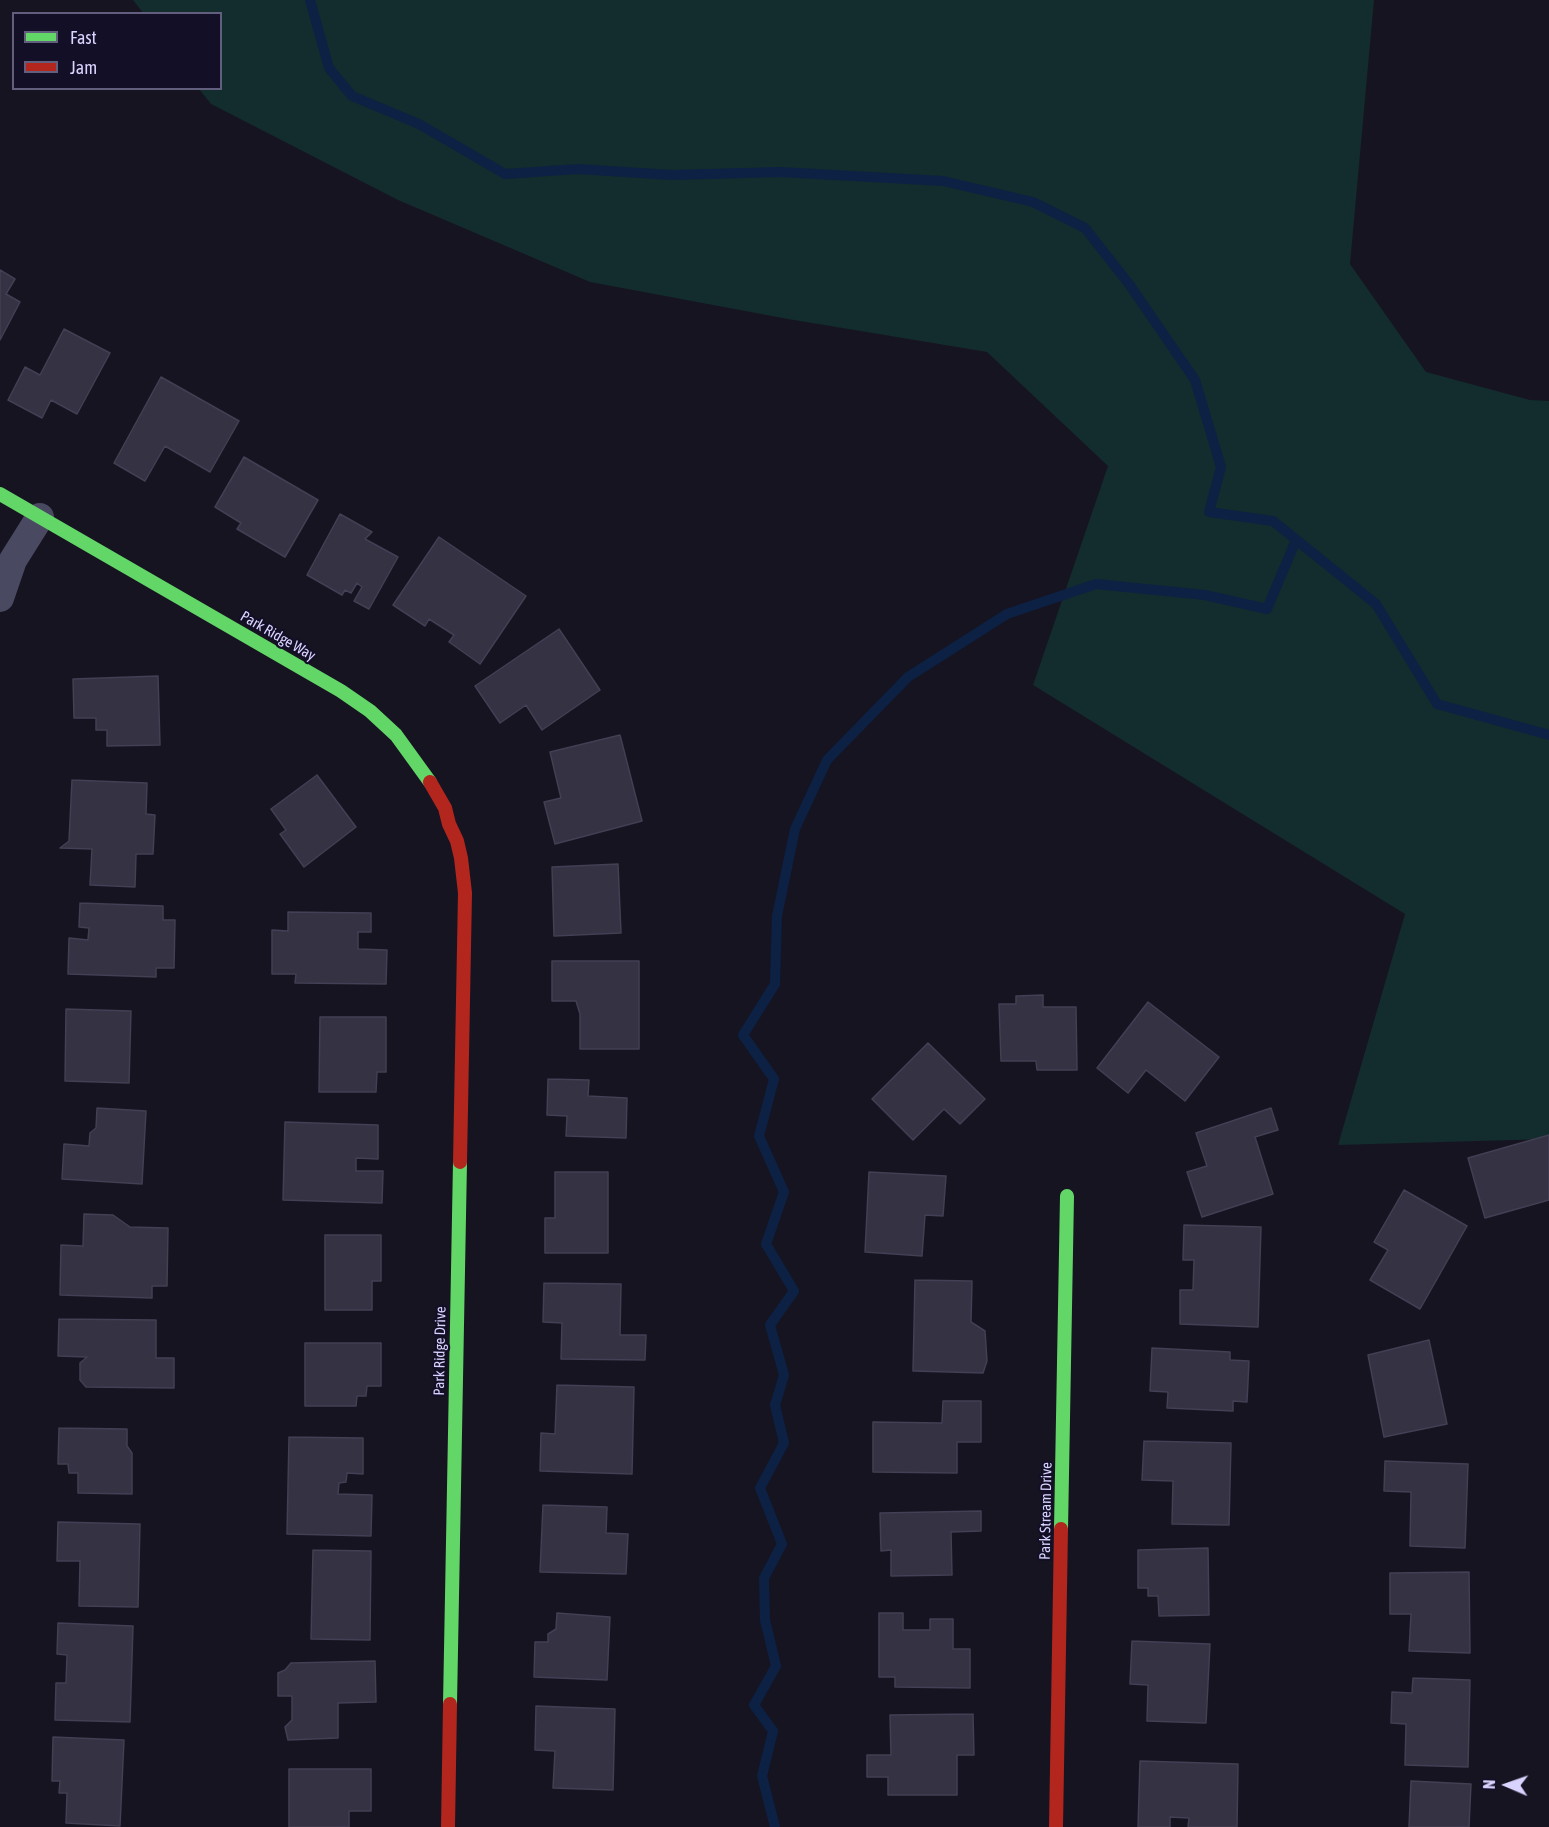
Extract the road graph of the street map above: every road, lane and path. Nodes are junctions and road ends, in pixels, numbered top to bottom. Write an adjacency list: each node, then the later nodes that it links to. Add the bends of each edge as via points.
1 (0, 494): 2 (street, Park Ridge Way)
2 (40, 517): 3 (street, via 13,560); 4 (street, Park Ridge Way, via 370,711 396,735 437,792 457,841)
3 (0, 598)
4 (463, 876): 6 (street, Park Ridge Drive)
5 (1067, 1196): 7 (street, Park Stream Drive)
6 (448, 1827)
7 (1056, 1827)

